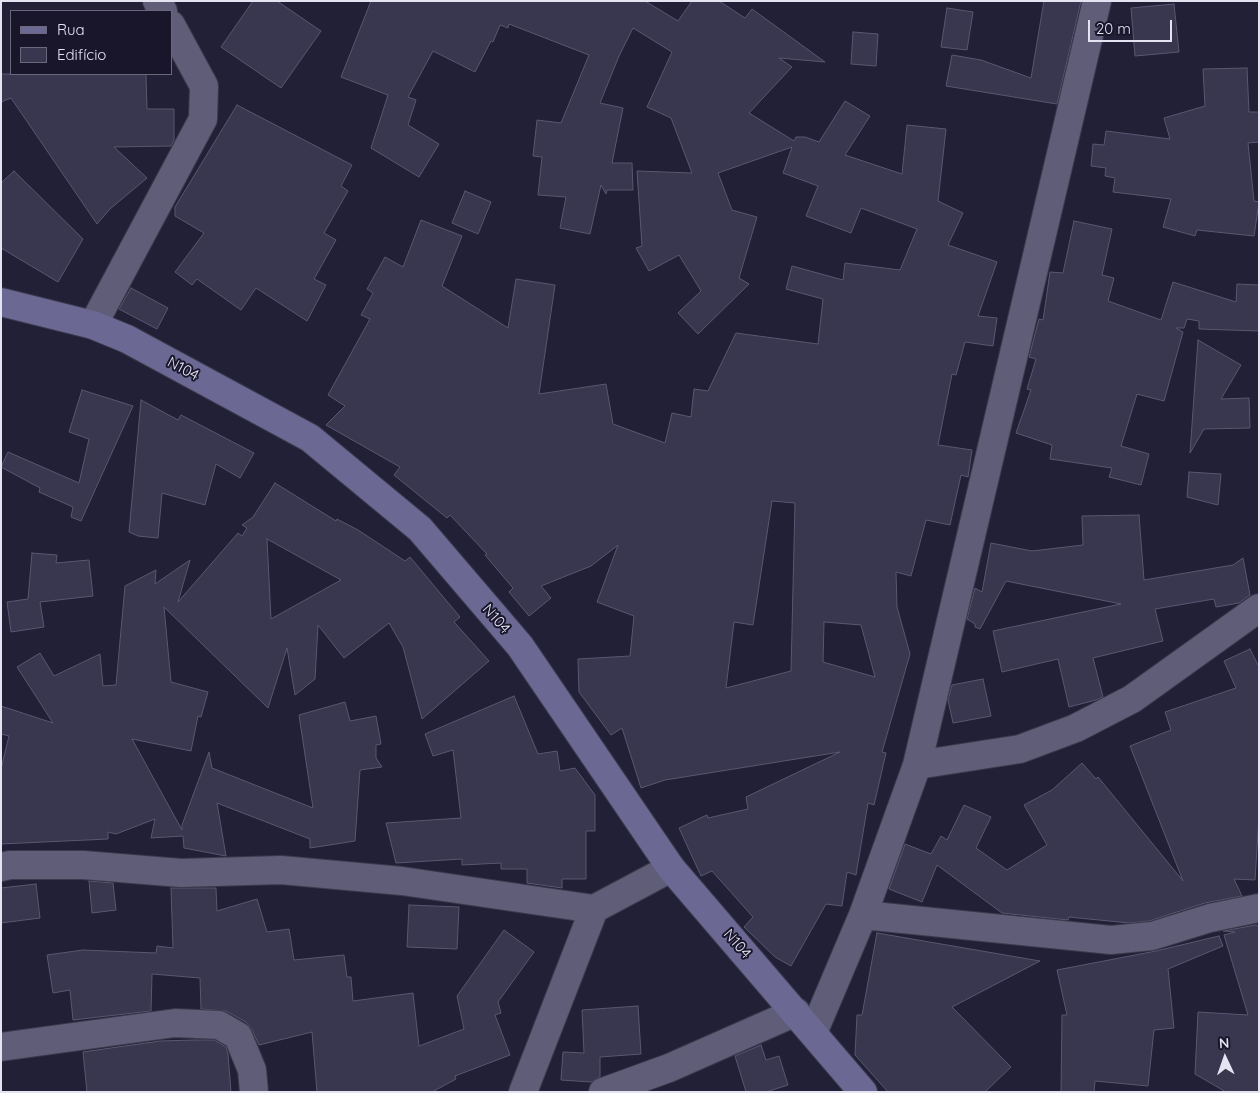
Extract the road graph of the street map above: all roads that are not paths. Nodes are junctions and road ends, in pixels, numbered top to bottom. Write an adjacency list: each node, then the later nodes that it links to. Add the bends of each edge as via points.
1 (1097, 1): 6 (street)
2 (172, 27): 4 (street, via 204,86 204,120)
3 (1, 302): 4 (street, N104 / N104)
4 (94, 326): 8 (street, N104 / N104, via 127,339 310,438 420,529 520,646)
5 (1259, 608): 6 (street, via 1132,699 1076,728 1020,749)
6 (917, 765): 11 (street)
7 (1, 867): 10 (street, via 83,865 180,873 281,870 402,881)
8 (671, 868): 10 (street); 12 (street, N104 / N104)
9 (1259, 908): 11 (street, via 1210,918 1152,936 1111,940)
10 (594, 909): 16 (street)
11 (863, 915): 13 (street)
12 (796, 1012): 13 (street, N104 / N104); 17 (street, via 669,1068)
13 (813, 1033): 18 (street, N104 / N104)
14 (1, 1047): 15 (street, via 175,1023 220,1025 238,1036 252,1070)
15 (254, 1092)
16 (524, 1092)
17 (603, 1092)
18 (863, 1092)

